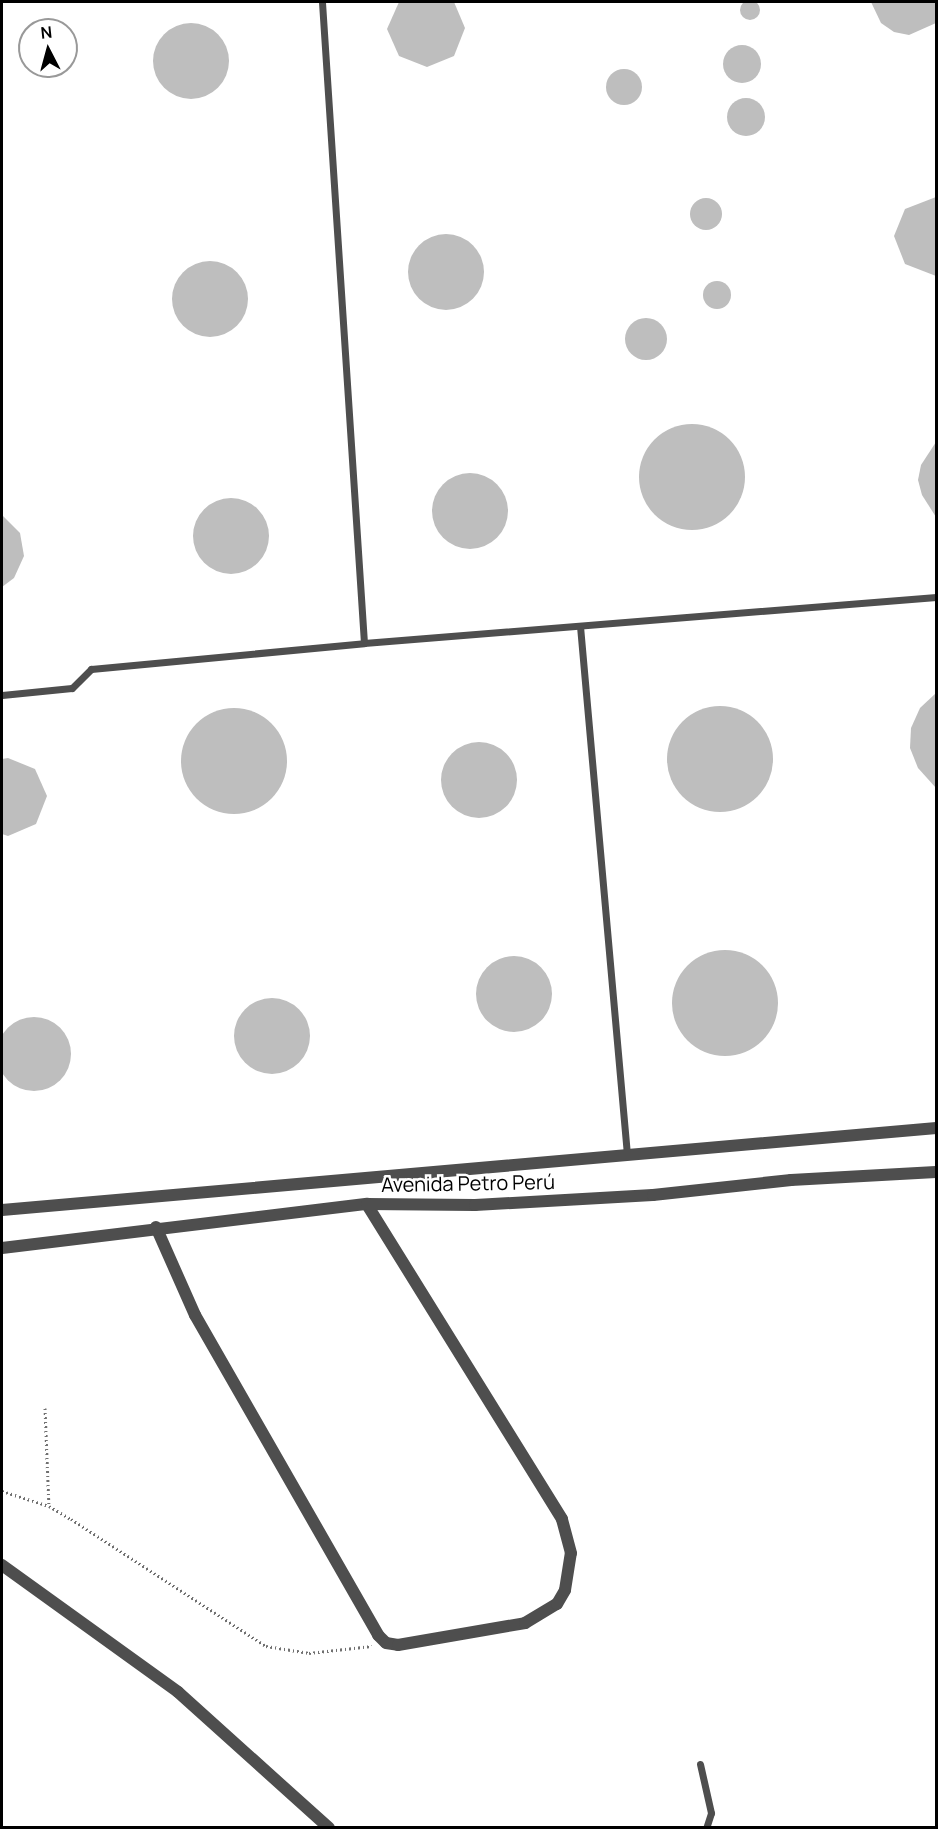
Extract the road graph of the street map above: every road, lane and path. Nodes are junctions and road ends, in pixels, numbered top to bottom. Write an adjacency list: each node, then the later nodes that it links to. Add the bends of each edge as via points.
1 (322, 2): 4 (lane)
2 (936, 597): 3 (lane)
3 (580, 626): 4 (lane); 7 (lane)
4 (364, 643): 5 (lane, via 91,669 72,687)
5 (2, 695)
6 (936, 1128): 7 (street)
7 (627, 1155): 10 (street)
8 (936, 1172): 9 (street, Avenida Petro Perú, via 791,1180 653,1196 475,1205)
9 (367, 1204): 11 (street, Avenida Petro Perú); 17 (street, via 552,1501 571,1553 566,1590 557,1604 525,1623)
10 (2, 1210)
11 (156, 1227): 12 (street, Avenida Petro Perú); 17 (street, via 195,1315)
12 (2, 1248)
13 (45, 1407): 15 (path)
14 (2, 1491): 15 (path)
15 (49, 1506): 17 (path, via 266,1646 309,1653)
16 (2, 1564): 19 (street, via 178,1692)
17 (386, 1643)
18 (700, 1764): 20 (lane, via 711,1813)
19 (329, 1827)
20 (706, 1827)

